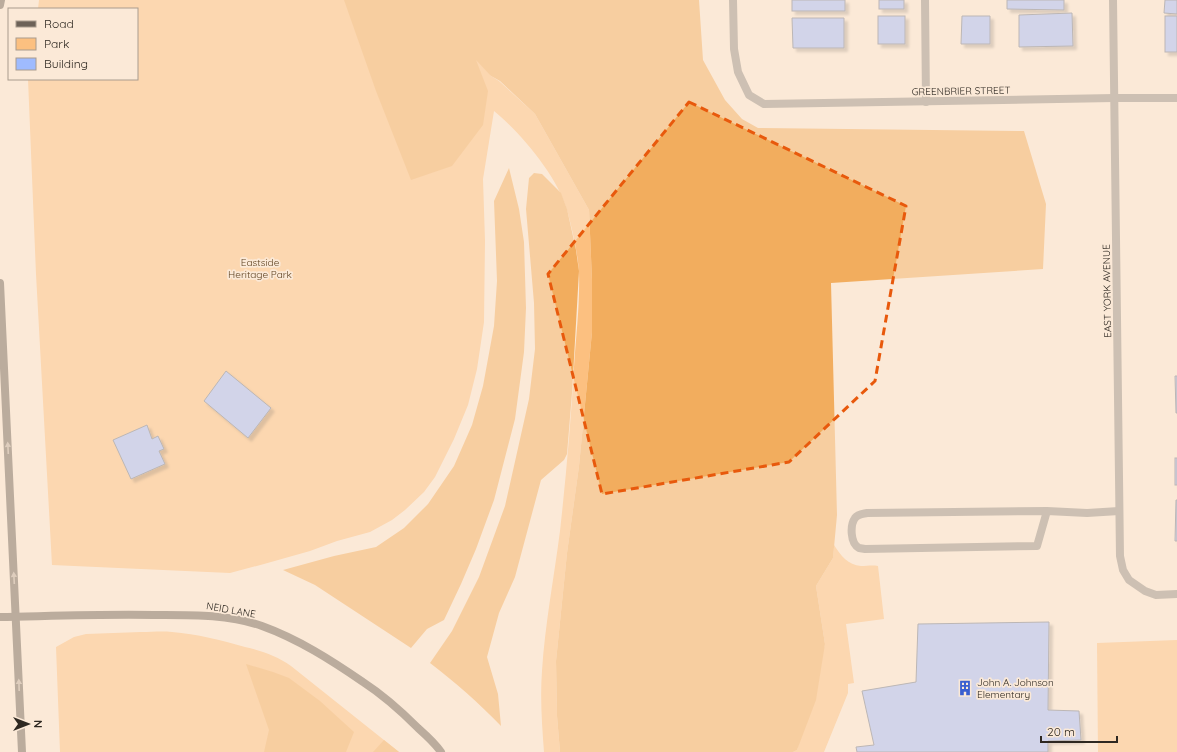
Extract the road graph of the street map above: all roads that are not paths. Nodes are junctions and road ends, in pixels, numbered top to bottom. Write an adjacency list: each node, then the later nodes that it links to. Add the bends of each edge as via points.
1 (1, 0): 5 (main road)
2 (733, 0): 8 (street, GREENBRIER STREET, via 734,49 738,72 749,95 764,104)
3 (925, 0): 8 (street)
4 (1113, 0): 6 (street, EAST YORK AVENUE)
5 (0, 5)
6 (1114, 98): 7 (street, GREENBRIER STREET); 8 (street, GREENBRIER STREET); 11 (street, EAST YORK AVENUE)
7 (1177, 98)
8 (926, 102)
9 (0, 283): 14 (main road, one-way to 9)
10 (1048, 511): 10 (street, via 867,513 855,518 851,532 854,543 865,549 1037,546); 11 (street)
11 (1119, 511): 12 (street, EAST YORK AVENUE, via 1120,556 1123,570 1129,580 1156,595)
12 (1177, 594)
13 (0, 617): 14 (main road, NEID LANE)
14 (16, 617): 15 (main road, one-way to 14); 16 (main road, NEID LANE, via 199,615 240,620 261,626 329,659 370,687 398,709 436,744)
15 (22, 752)
16 (441, 752)

